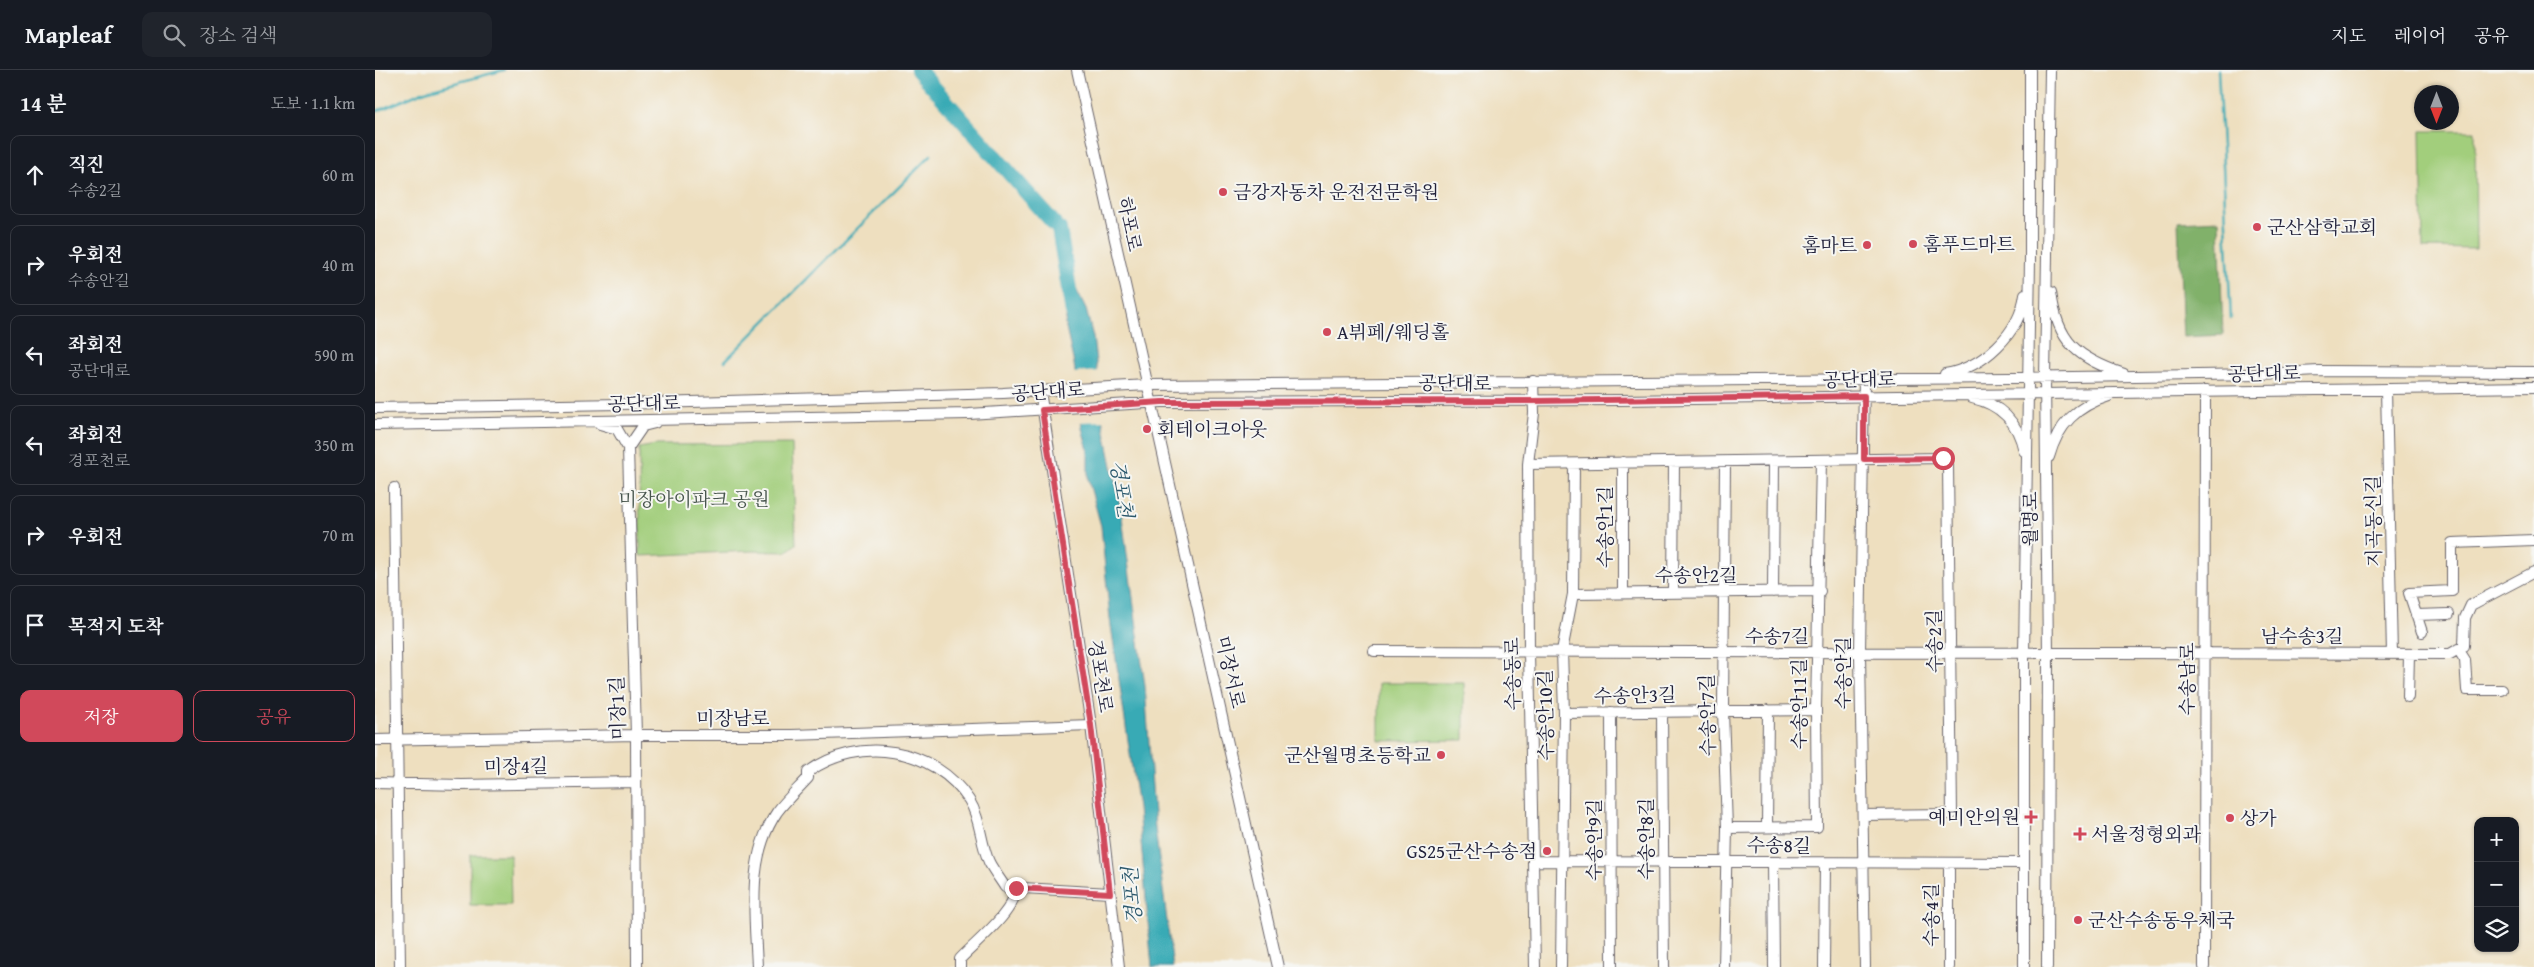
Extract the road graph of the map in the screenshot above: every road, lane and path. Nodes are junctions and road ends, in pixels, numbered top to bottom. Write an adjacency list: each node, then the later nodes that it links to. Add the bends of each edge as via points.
1 (1077, 70): 13 (street, 하포로)
2 (2030, 70): 4 (street)
3 (2049, 70): 5 (street, 월명로)
4 (2030, 259): 8 (street); 10 (street, via 2024,304 2010,331 1995,348 1982,361 1955,372)
5 (2047, 259): 7 (street, via 2052,302 2061,331 2070,344 2093,363); 9 (street, 월명로)
6 (2534, 372): 7 (street, 공단대로, via 2319,371)
7 (2131, 376): 9 (street, 공단대로)
8 (2027, 378): 9 (street, 공단대로); 10 (street, 공단대로); 19 (street, 월명로)
9 (2045, 378): 20 (street, 월명로)
10 (1915, 379): 11 (street, 공단대로)
11 (1865, 380): 12 (street, 공단대로); 22 (street, 수송안길)
12 (1533, 381): 13 (street, 공단대로); 23 (street, 수송동로)
13 (1148, 385): 16 (street, 공단대로); 24 (street, 미장서로)
14 (2534, 387): 15 (street, 공단대로)
15 (2386, 389): 17 (street, 공단대로); 64 (street, 지곡동신길)
16 (1042, 390): 25 (street, 공단대로, via 631,404); 26 (street, 경포천로)
17 (2205, 391): 18 (street, 공단대로); 63 (street, 수송남로)
18 (2129, 392): 20 (street, 공단대로); 39 (street, via 2108,396 2077,410 2055,439)
19 (2027, 394): 20 (street, 공단대로); 21 (street, 공단대로); 40 (street, 월명로)
20 (2045, 394): 39 (street, 월명로)
21 (1943, 395): 22 (street, 공단대로); 40 (street, via 1989,402 2001,410 2020,437)
22 (1864, 396): 23 (street, 공단대로); 31 (street, 수송안길)
23 (1533, 401): 24 (street, 공단대로); 37 (street, 수송동로)
24 (1152, 402): 26 (street, 공단대로); 101 (street, 미장서로)
25 (375, 408)
26 (1042, 410): 27 (street, 공단대로); 74 (street, 경포천로)
27 (673, 420): 28 (street, 공단대로); 30 (street, via 643,426)
28 (583, 421): 29 (street, 공단대로); 30 (street, via 617,429)
29 (375, 425)
30 (628, 448): 75 (street, 미장1길)
31 (1864, 459): 33 (street, 수송안1길); 59 (street, 수송안길); 60 (street, 수송2길, via 1943,458 1948,465)
32 (1774, 460): 33 (street, 수송안1길); 35 (street, 수송안1길); 47 (street)
33 (1821, 460): 44 (street, 수송안11길)
34 (1623, 462): 36 (street, 수송안1길); 38 (street, 수송안1길); 45 (street, 수송안1길)
35 (1725, 462): 36 (street, 수송안1길); 48 (street, 수송안7길)
36 (1674, 463): 46 (street)
37 (1529, 464): 38 (street, 수송안1길); 55 (street, 수송동로)
38 (1574, 464): 49 (street, 수송안10길)
39 (2047, 468): 62 (street, 월명로)
40 (2027, 471): 61 (street, 월명로)
41 (394, 488): 77 (street)
42 (2534, 540): 51 (street, via 2452,543 2452,591 2409,593)
43 (2534, 572): 53 (street, via 2471,604 2465,618 2464,646)
44 (1820, 591): 47 (street, 수송안2길); 58 (street, 수송안11길)
45 (1623, 592): 46 (street, 수송안2길); 49 (street, 수송안2길)
46 (1673, 592): 48 (street, 수송안2길)
47 (1773, 592): 48 (street, 수송안2길)
48 (1725, 593): 57 (street, 수송안7길)
49 (1573, 594): 56 (street, 수송안10길)
50 (2449, 614): 51 (street)
51 (2416, 615): 52 (street)
52 (2422, 632)
53 (2459, 649): 65 (street, 남수송3길, via 2450,654); 66 (street, via 2465,660 2467,690)
54 (1374, 651): 55 (street, 수송7길)
55 (1529, 651): 56 (street, 수송7길); 84 (street, 수송동로)
56 (1562, 651): 57 (street, 수송7길); 73 (street, 수송안10길)
57 (1724, 653): 58 (street, 수송7길); 70 (street, 수송안7길)
58 (1817, 653): 59 (street, 수송7길); 69 (street, 수송안11길)
59 (1860, 654): 60 (street, 수송7길); 81 (street, 수송안길)
60 (1952, 654): 61 (street, 수송7길); 81 (street, 수송2길, via 1952,814)
61 (2024, 654): 62 (street, 남수송3길); 92 (street, 월명로)
62 (2048, 654): 63 (street, 남수송3길); 112 (street, 월명로)
63 (2205, 654): 64 (street, 남수송3길); 113 (street, 수송남로)
64 (2392, 654): 65 (street, 남수송3길)
65 (2409, 654): 67 (street)
66 (2502, 690)
67 (2409, 697)
68 (1767, 710): 69 (street, 수송안3길); 70 (street, 수송안3길); 82 (street)
69 (1816, 710): 82 (street, 수송안11길, via 1817,827)
70 (1723, 711): 72 (street, 수송안3길); 83 (street, 수송안7길)
71 (1611, 712): 72 (street, 수송안3길); 73 (street, 수송안3길); 86 (street, 수송안9길)
72 (1662, 712): 87 (street, 수송안8길)
73 (1564, 713): 85 (street, 수송안10길)
74 (1091, 725): 75 (street, 미장남로, via 792,736); 95 (street, 경포천로)
75 (636, 736): 77 (street, 미장남로); 78 (street, 미장1길)
76 (375, 740): 77 (street, 미장남로)
77 (397, 740): 80 (street)
78 (636, 782): 80 (street, 미장4길); 97 (street, 미장1길)
79 (375, 783): 80 (street, 미장4길)
80 (396, 783): 96 (street)
81 (1863, 814): 90 (street, 수송안길)
82 (1767, 827): 83 (street, 수송안11길)
83 (1727, 828): 88 (street, 수송안7길)
84 (1533, 861): 85 (street, 수송8길); 102 (street, 수송동로)
85 (1563, 862): 86 (street, 수송8길); 103 (street, 수송안10길)
86 (1612, 862): 87 (street, 수송8길); 104 (street, 수송안9길)
87 (1664, 862): 88 (street, 수송8길); 105 (street, 수송안8길)
88 (1725, 862): 89 (street, 수송8길); 106 (street, 수송안7길)
89 (1773, 862): 93 (street, 수송8길); 107 (street)
90 (1865, 862): 91 (street, 수송8길); 93 (street, 수송8길); 109 (street, 수송안길)
91 (1949, 862): 92 (street, 수송8길); 110 (street, 수송4길)
92 (2024, 862): 111 (street, 월명로)
93 (1825, 863): 108 (street)
94 (1016, 888): 95 (street); 98 (street, via 1005,887 989,862 978,819 969,801 944,772 930,763 900,753 876,751 843,755 808,772 808,778 769,827 758,856 756,873); 99 (street, via 1011,904 960,959)
95 (1110, 893): 100 (street, 경포천로)
96 (400, 967)
97 (637, 967)
98 (757, 967)
99 (960, 967)
100 (1119, 967)
101 (1278, 967)
102 (1535, 967)
103 (1561, 967)
104 (1612, 967)
105 (1664, 967)
106 (1724, 967)
107 (1774, 967)
108 (1824, 967)
109 (1865, 967)
110 (1949, 967)
111 (2024, 967)
112 (2047, 967)
113 (2204, 967)

